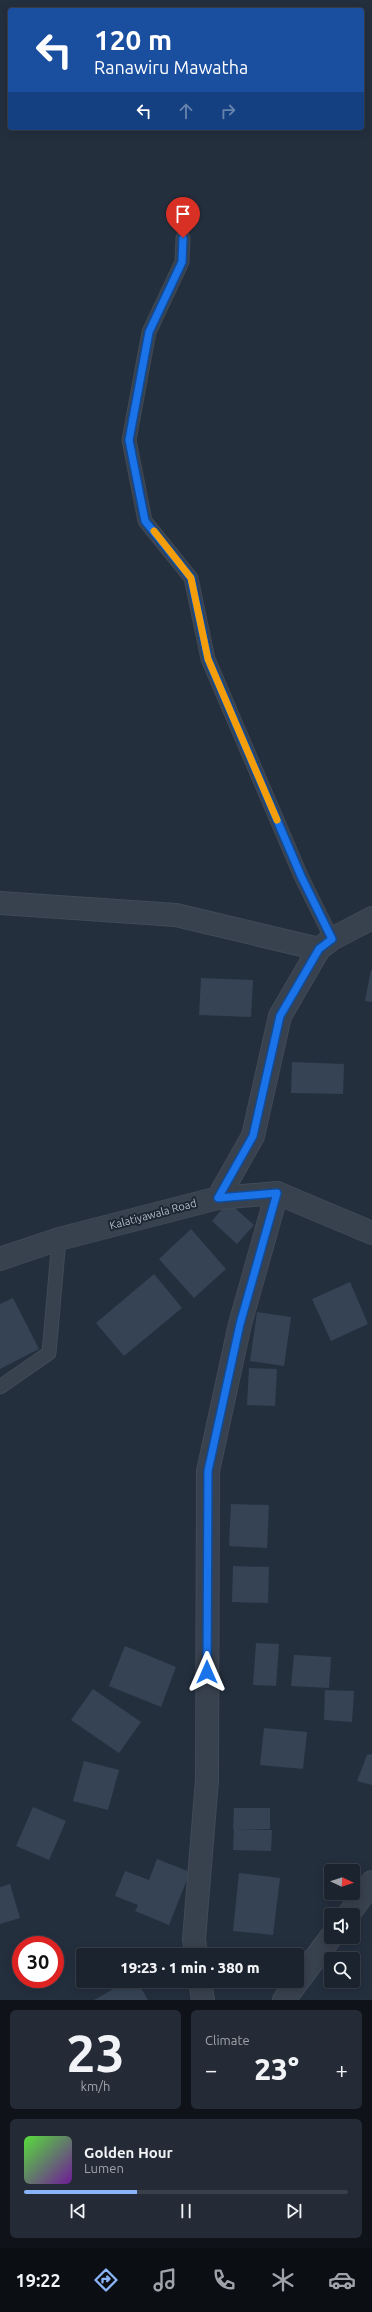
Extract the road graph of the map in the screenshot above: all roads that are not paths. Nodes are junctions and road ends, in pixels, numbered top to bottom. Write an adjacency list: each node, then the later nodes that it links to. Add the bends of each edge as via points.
1 (183, 238): 4 (lane, via 182,262 149,332 129,440 145,521 191,578 208,659 301,876)
2 (0, 903): 4 (street, via 176,915)
3 (372, 918): 4 (street)
4 (326, 944): 6 (street, via 280,1016 253,1136)
5 (277, 1193): 6 (street, Kalatiyawala Road); 7 (street); 14 (street, via 240,1324 208,1471 206,1780)
6 (218, 1198): 8 (street, Kalatiyawala Road)
7 (372, 1233)
8 (59, 1239): 9 (street, Kalatiyawala Road); 10 (lane, via 49,1353)
9 (0, 1259)
10 (0, 1387)
11 (372, 1882): 12 (street)
12 (353, 1908)
13 (326, 1944): 17 (street)
14 (195, 1948)
15 (201, 1988): 16 (street)
16 (203, 2000)
17 (284, 2000)

